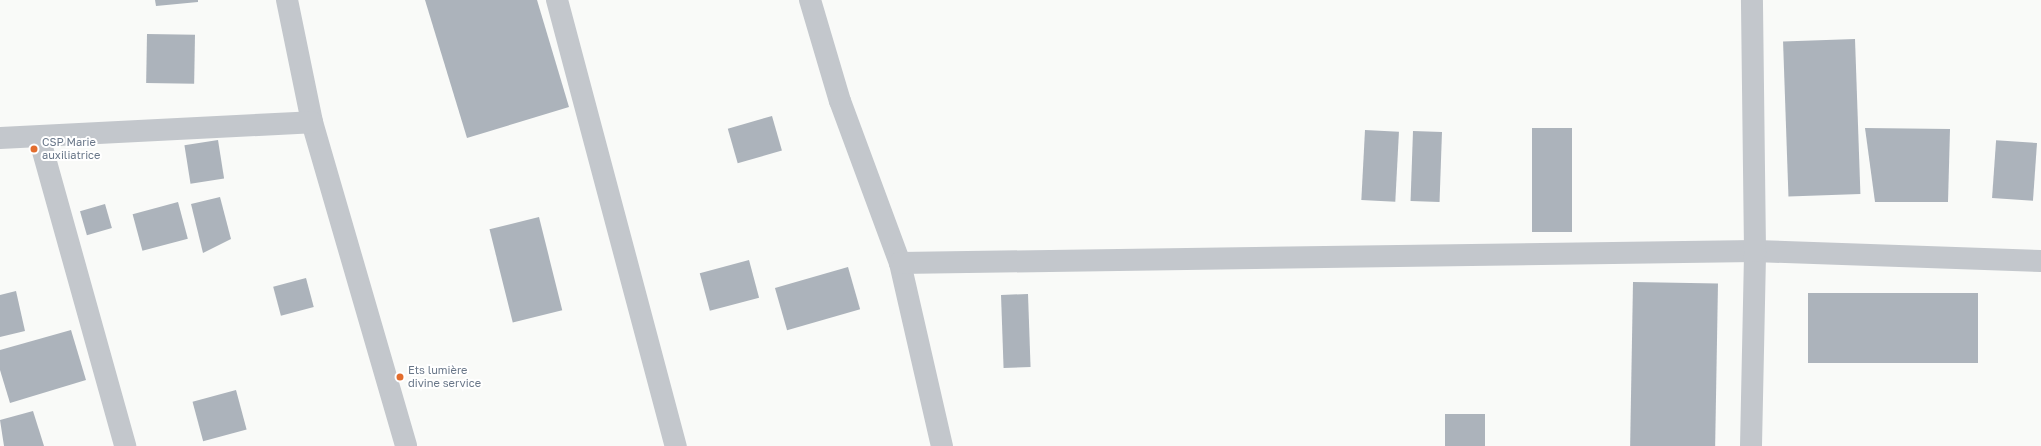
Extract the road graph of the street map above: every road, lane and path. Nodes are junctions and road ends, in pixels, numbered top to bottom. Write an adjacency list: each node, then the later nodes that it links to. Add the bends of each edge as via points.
1 (287, 0): 5 (street)
2 (558, 0): 13 (street)
3 (810, 0): 10 (street, via 840,101)
4 (1752, 0): 8 (street)
5 (312, 122): 6 (street); 12 (street)
6 (39, 137): 7 (street); 11 (street)
7 (0, 138)
8 (1755, 251): 9 (street); 10 (street); 15 (street)
9 (2041, 261)
10 (900, 263): 14 (street)
11 (125, 446)
12 (406, 446)
13 (676, 446)
14 (942, 446)
15 (1751, 446)

